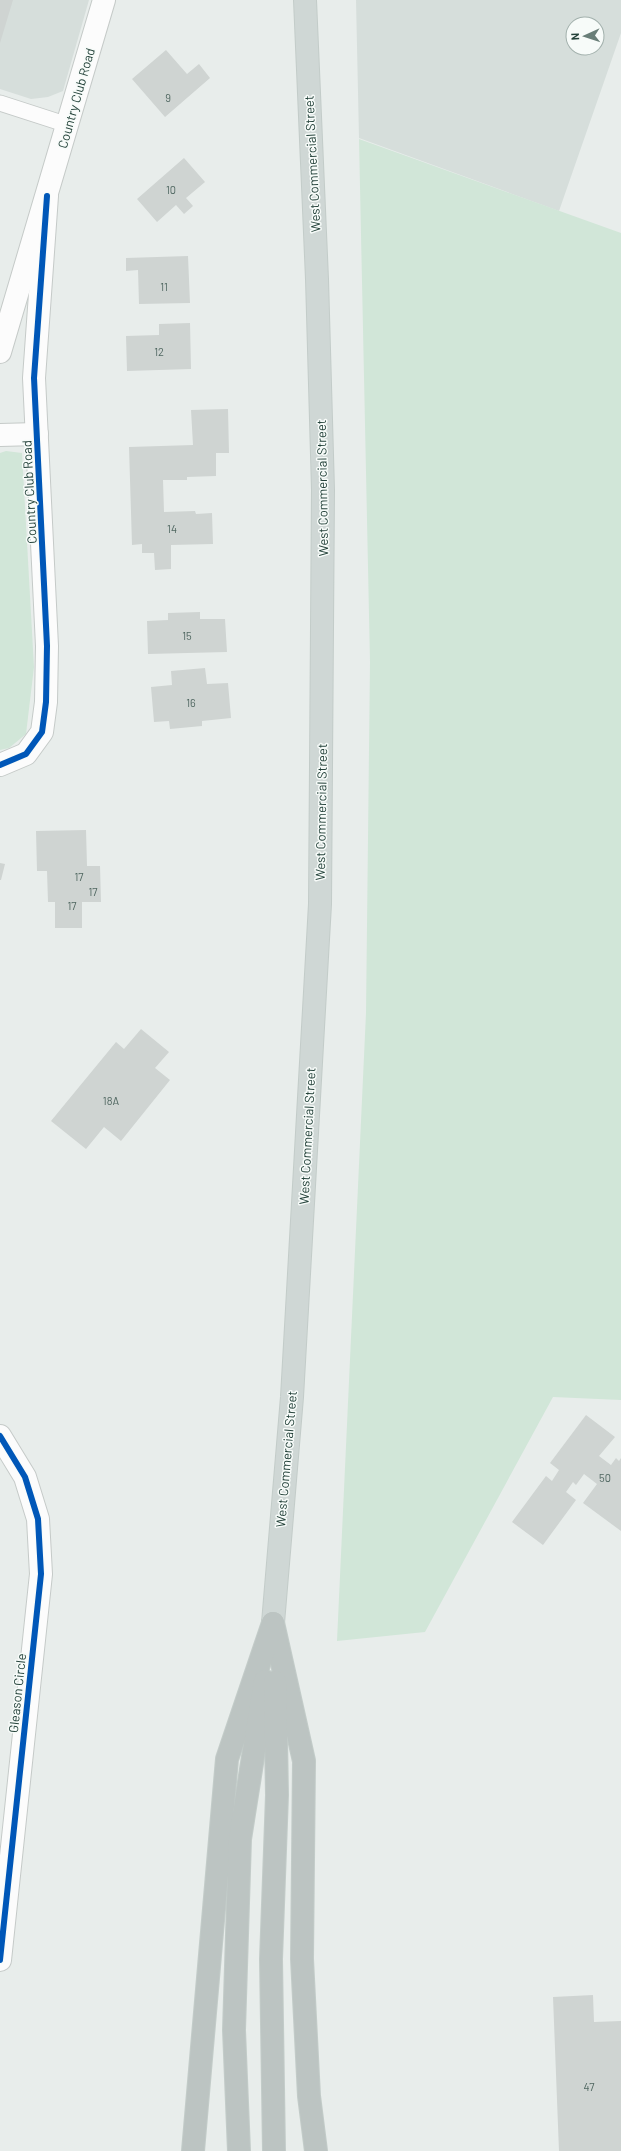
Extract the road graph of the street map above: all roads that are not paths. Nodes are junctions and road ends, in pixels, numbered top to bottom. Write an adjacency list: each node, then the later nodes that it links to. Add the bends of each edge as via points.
1 (104, 0): 4 (street, Country Club Road)
2 (305, 0): 11 (main road, West Commercial Street, via 323,490 320,904 292,1398)
3 (0, 103): 4 (lane)
4 (68, 125): 5 (street, Country Club Road)
5 (47, 196): 6 (street, Country Club Road); 7 (street, Country Club Road, via 34,378)
6 (0, 352)
7 (37, 434): 8 (street, Country Club Road); 9 (street, Country Club Road, via 47,646 46,702 42,732 26,754)
8 (0, 435)
9 (0, 765)
10 (0, 1436): 12 (street, Gleason Circle, via 25,1477 38,1519 41,1574)
11 (274, 1623): 13 (highway, via 227,1759); 14 (highway, via 240,1839 234,2030); 15 (highway, via 277,1795 271,1959); 16 (highway, via 304,1761 302,1959 309,2096)
12 (0, 1960)
13 (193, 2151)
14 (239, 2151)
15 (274, 2151)
16 (316, 2151)

